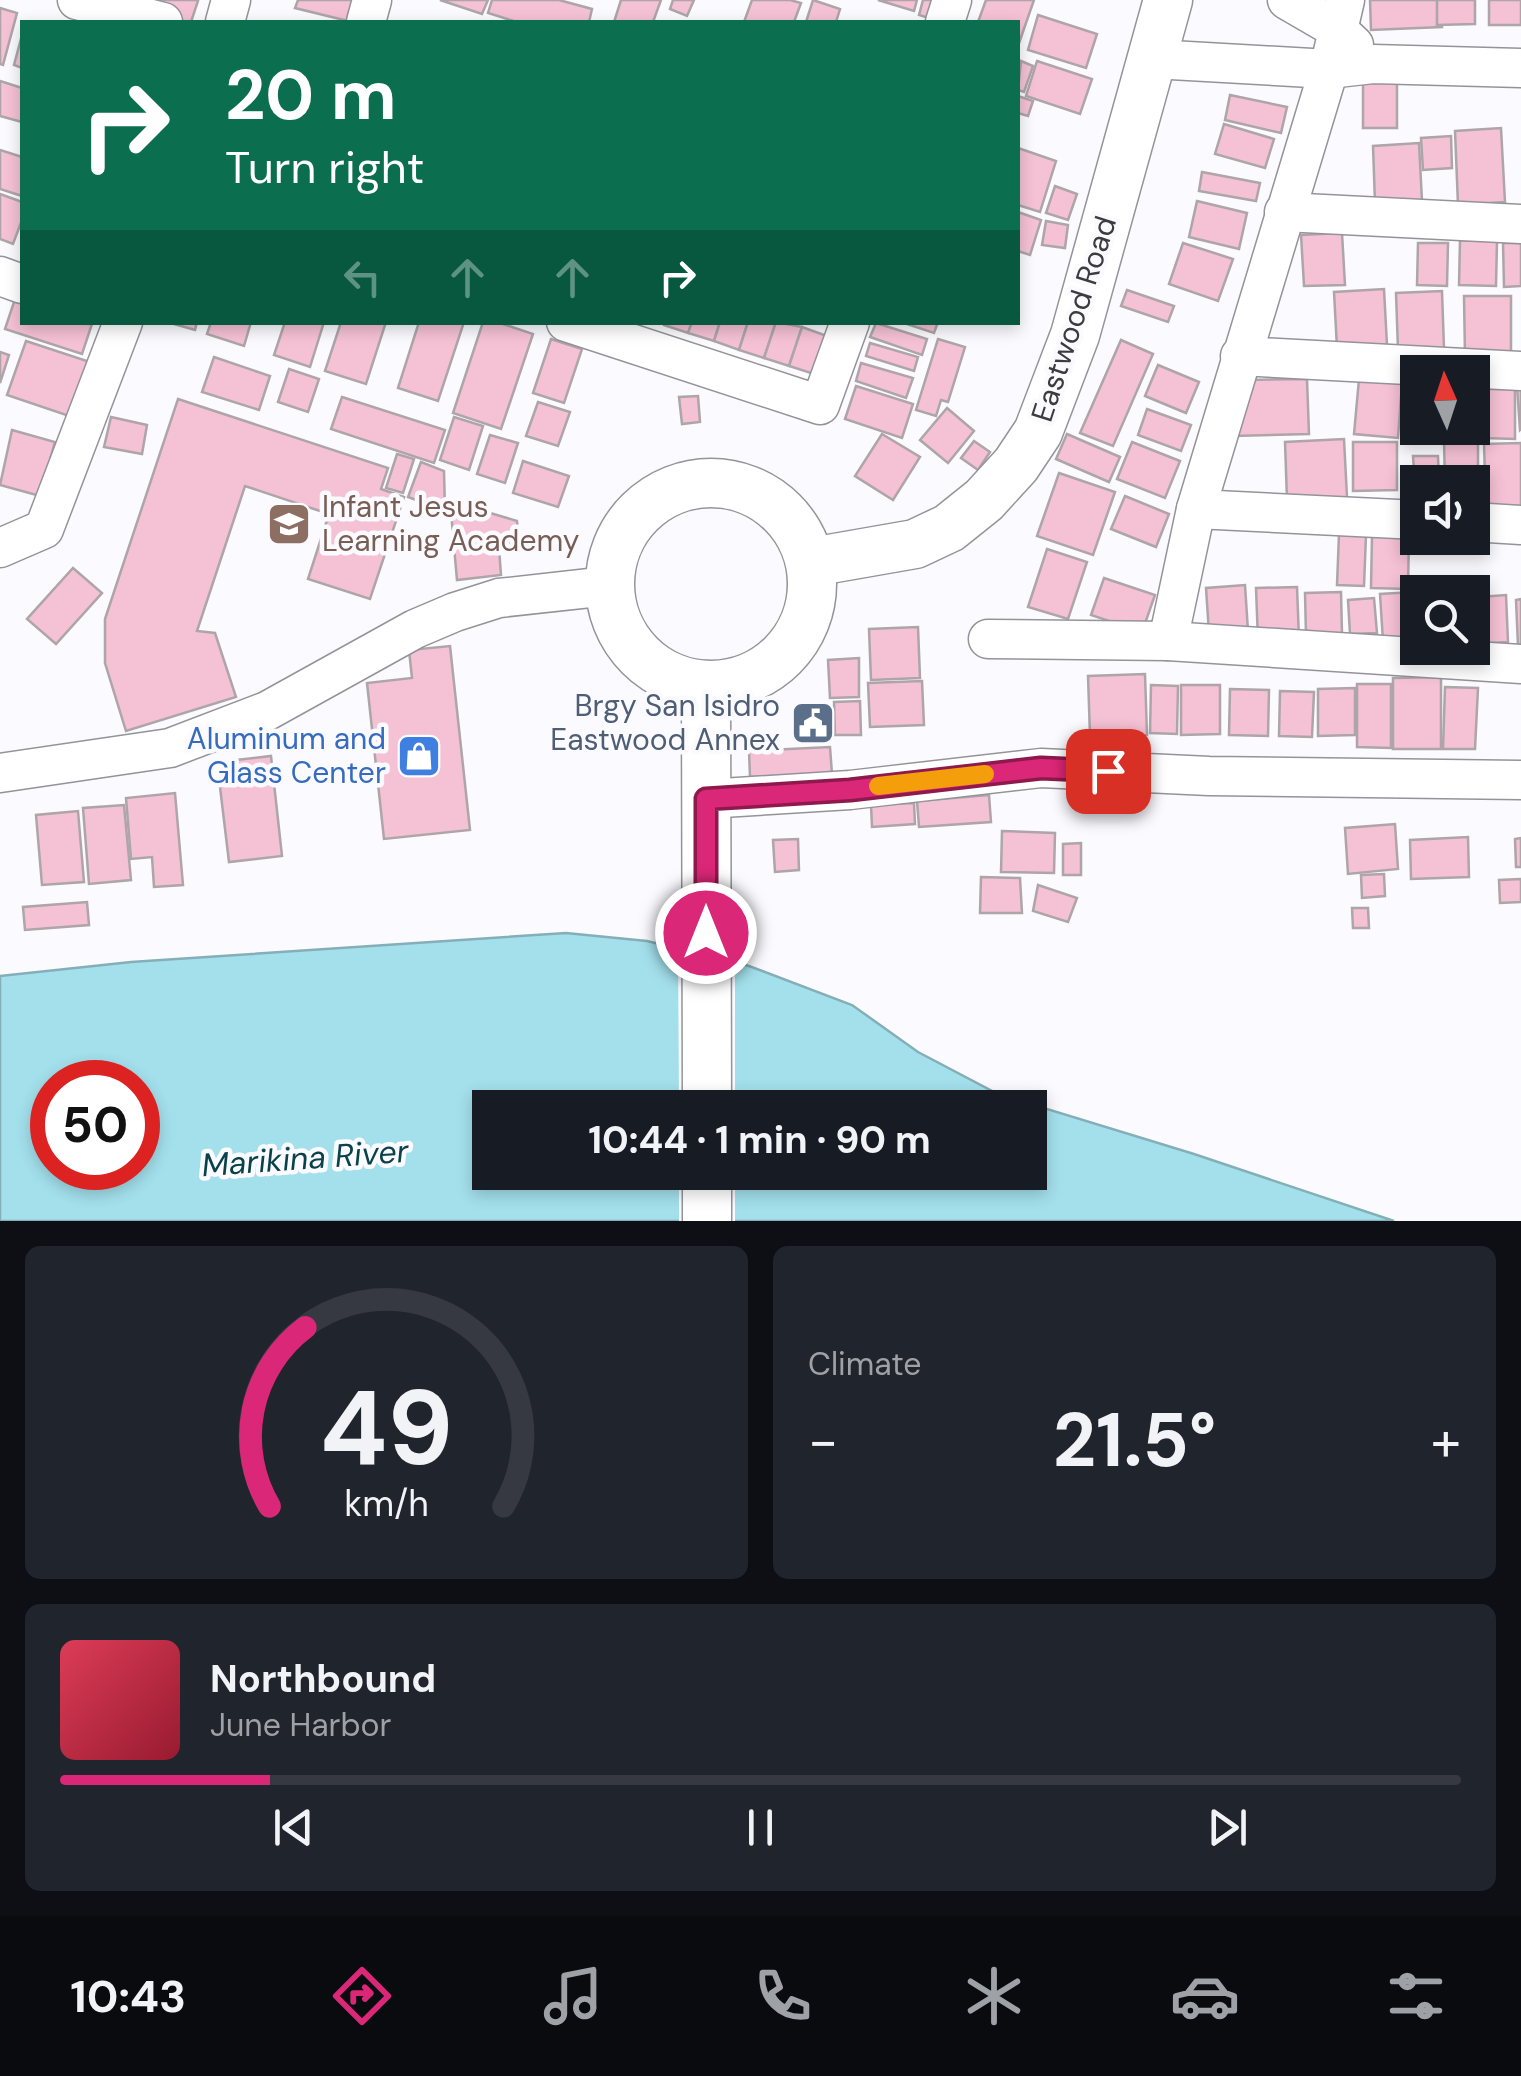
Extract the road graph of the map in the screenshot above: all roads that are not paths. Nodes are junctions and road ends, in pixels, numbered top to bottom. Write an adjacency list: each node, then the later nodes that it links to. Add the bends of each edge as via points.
1 (77, 0): 5 (street)
2 (1168, 0): 6 (main road, Eastwood Road)
3 (1287, 0): 4 (street)
4 (1341, 14): 7 (street); 9 (street)
5 (155, 20)
6 (1153, 59): 9 (street); 22 (main road, Eastwood Road, via 1056,392 1016,465 949,528 915,544)
7 (1373, 64): 8 (street); 9 (street)
8 (1521, 68)
9 (1329, 70): 10 (street)
10 (1284, 212): 11 (street); 15 (street)
11 (1521, 224)
12 (122, 325): 21 (street, via 44,529)
13 (575, 325): 14 (street, via 820,405)
14 (849, 325)
15 (1240, 356): 16 (street); 17 (street)
16 (1521, 370)
17 (1196, 509): 18 (street); 25 (street)
18 (1400, 519)
19 (1490, 523): 20 (street)
20 (1521, 524)
21 (0, 548)
22 (812, 562): 23 (main road, via 778,507 744,488 705,482 679,487 636,514 620,536); 27 (main road, via 811,606 784,655 761,672)
23 (608, 586): 27 (main road, via 622,635 638,654 657,671); 28 (street, via 499,598 455,612 267,712 170,748)
24 (988, 639): 25 (street)
25 (1168, 641): 26 (street)
26 (1521, 664)
27 (706, 685): 30 (main road)
28 (0, 772)
29 (1521, 780): 30 (street, via 1041,768)
30 (706, 799): 31 (main road)
31 (706, 1090)
32 (707, 1190): 33 (main road)
33 (707, 1221)

